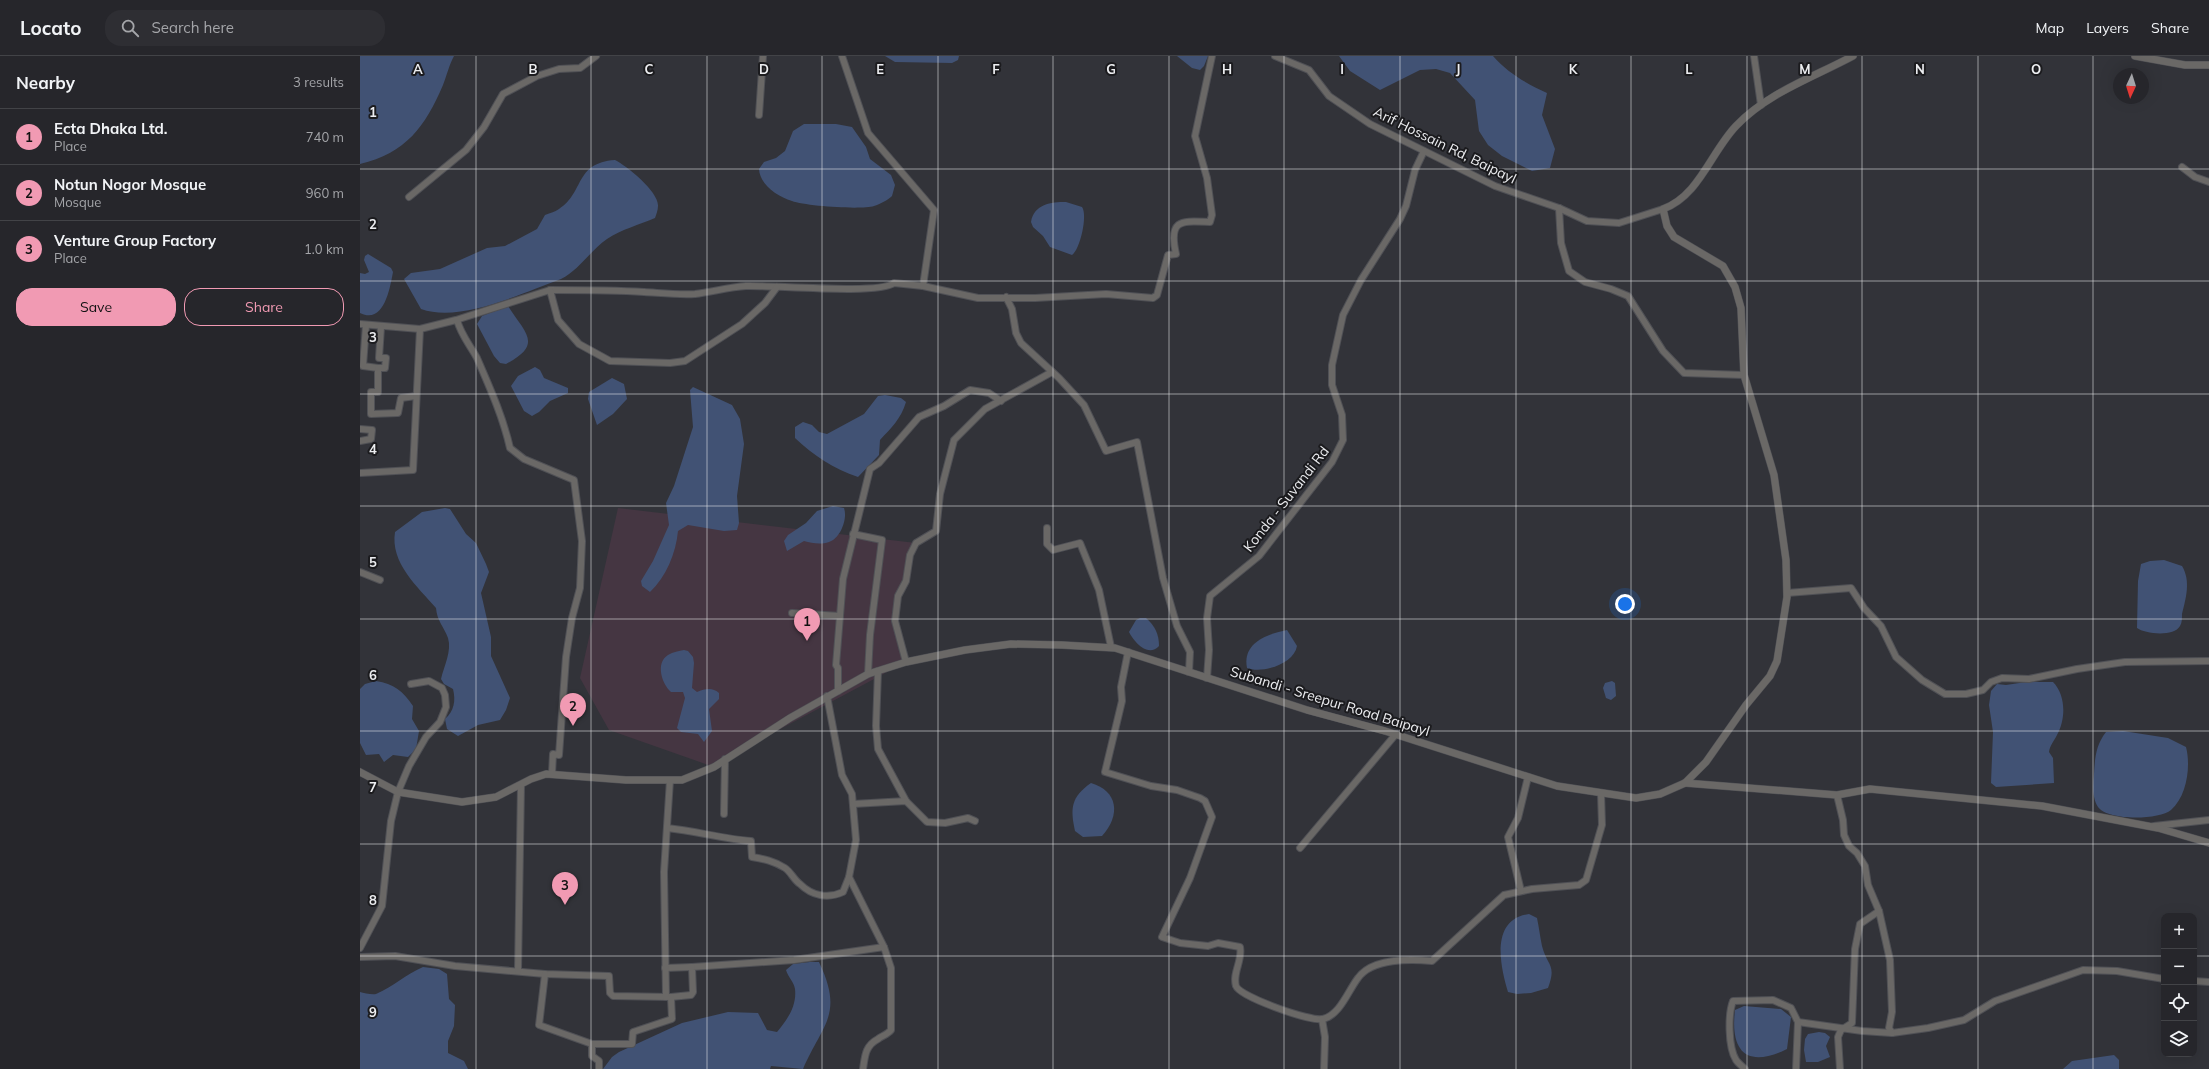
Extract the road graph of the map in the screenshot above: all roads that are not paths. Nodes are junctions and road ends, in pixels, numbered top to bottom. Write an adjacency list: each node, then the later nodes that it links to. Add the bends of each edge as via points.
1 (596, 56): 15 (street, via 580,68 536,76 503,94 484,127 466,150)
2 (763, 56): 11 (street)
3 (842, 56): 18 (street, via 868,133 934,210)
4 (1212, 56): 21 (street, via 1195,136 1207,178 1211,220 1182,221 1177,224 1174,236 1176,254 1168,255 1157,295 1153,298 1106,294)
5 (1275, 56): 12 (street, Arif Hossain Rd, Baipayl, via 1309,70 1329,96 1370,124)
6 (1754, 56): 10 (street)
7 (1853, 56): 10 (street)
8 (2135, 56): 9 (street, via 2185,66)
9 (2209, 65)
10 (1761, 105): 17 (street, Arif Hossain Rd, Baipayl, via 1735,126 1687,195)
11 (759, 115)
12 (1424, 151): 16 (street, Arif Hossain Rd, Baipayl, via 1494,186); 49 (street, Konda - Suvandi Rd, via 1415,170 1400,219 1361,280 1343,315 1332,365 1332,385 1342,422 1343,440 1340,449 1259,556 1210,596 1207,618)
13 (2182, 167): 14 (street)
14 (2209, 182)
15 (409, 197)
16 (1559, 208): 17 (street, Arif Hossain Rd, Baipayl, via 1587,221 1619,223); 29 (street, via 1561,243 1569,272 1585,282 1628,296 1663,351 1684,373)
17 (1663, 209): 29 (street, Subandi - Sreepur Road Baipayl, via 1667,226 1674,237 1723,266 1735,286 1741,308)
18 (923, 286): 19 (street, via 894,283 889,287 875,288); 21 (street, via 978,298)
19 (777, 287): 20 (street, via 745,286 697,294 664,295 644,292); 20 (street, via 765,303 742,324 685,361 670,363 610,362 579,344 558,320)
20 (550, 290): 22 (street)
21 (1006, 298): 28 (street, via 1012,309 1016,333 1021,343)
22 (457, 320): 25 (street); 56 (street, via 460,332 476,357 504,423 510,448 524,459 574,480 582,541 580,588 572,618 559,755 553,754)
23 (363, 324): 24 (street); 26 (street)
24 (381, 327): 25 (street, via 406,326); 27 (street, via 379,358 386,358 385,368)
25 (420, 329): 30 (street)
26 (362, 366): 27 (street)
27 (378, 368): 30 (street, via 378,392 371,392 370,414 398,414 400,398)
28 (1052, 372): 31 (street); 47 (street, via 1084,405 1106,451 1137,442 1163,578 1177,626 1190,652)
29 (1744, 375): 39 (street, Subandi - Sreepur Road Baipayl, via 1774,475 1786,560)
30 (416, 396): 34 (street, via 413,470)
31 (1001, 400): 36 (street, via 989,393 970,390 919,417 870,469); 45 (street, via 985,409 954,440 940,494 936,531 916,543 910,555 906,581 898,596 895,621)
32 (360, 429): 33 (street, via 372,430 371,439)
33 (360, 440)
34 (360, 473)
35 (1046, 528): 42 (street, via 1047,544 1053,550 1080,543 1098,590)
36 (853, 534): 41 (street, via 843,579); 48 (street, via 882,540 870,635)
37 (360, 572): 38 (street)
38 (380, 580)
39 (1787, 592): 44 (street, via 1851,588 1864,608 1881,626 1896,657 1922,680 1945,694 1966,694 1983,690 1991,682 2002,678 2029,679 2125,662); 59 (street, Subandi - Sreepur Road Baipayl, via 1777,661 1770,676 1706,762)
40 (792, 613): 41 (street)
41 (840, 616): 51 (street, via 836,665)
42 (1110, 647): 43 (street, Subandi - Sreepur Road Baipayl); 45 (street, Subandi - Sreepur Road Baipayl, via 1012,644)
43 (1128, 652): 47 (street, Subandi - Sreepur Road Baipayl); 87 (street, via 1121,687 1122,701 1105,772 1200,798 1205,801 1212,817 1190,878 1162,937 1208,946 1218,943 1240,947 1242,954 1236,974 1236,986 1240,991 1300,1015)
44 (2209, 661)
45 (906, 662): 46 (street, Subandi - Sreepur Road Baipayl)
46 (878, 671): 48 (street, Subandi - Sreepur Road Baipayl); 64 (street, via 878,749)
47 (1189, 672): 49 (street, Subandi - Sreepur Road Baipayl)
48 (868, 674): 51 (street, Subandi - Sreepur Road Baipayl)
49 (1207, 678): 53 (street, Subandi - Sreepur Road Baipayl, via 1307,710)
50 (411, 684): 61 (street, via 429,681 442,688 446,707 440,722 426,737 409,766)
51 (838, 691): 52 (street, Subandi - Sreepur Road Baipayl)
52 (827, 696): 54 (street, Subandi - Sreepur Road Baipayl); 65 (street, via 842,775 852,794)
53 (1396, 734): 57 (street, Subandi - Sreepur Road Baipayl); 72 (street)
54 (725, 760): 58 (street, Subandi - Sreepur Road Baipayl, via 682,780); 66 (street)
55 (360, 772): 61 (street, Subandi - Sreepur Road Baipayl)
56 (552, 774): 58 (street, Subandi - Sreepur Road Baipayl, via 626,780); 60 (street, Subandi - Sreepur Road Baipayl, via 531,779)
57 (1528, 777): 62 (street, Subandi - Sreepur Road Baipayl, via 1557,786); 74 (street, via 1518,818 1508,837)
58 (670, 780): 70 (street)
59 (1685, 783): 62 (street, Subandi - Sreepur Road Baipayl, via 1660,794 1636,798); 63 (street)
60 (521, 785): 61 (street, Subandi - Sreepur Road Baipayl, via 496,797 462,802); 81 (street)
61 (398, 792): 77 (street, via 391,821 382,906)
62 (1601, 793): 74 (street, via 1602,825 1586,880 1579,885)
63 (1838, 795): 69 (street, via 1870,789 2042,806); 75 (street, via 1844,820 1844,835 1849,846 1865,866 1868,885)
64 (906, 801): 65 (street); 68 (street, via 927,822 945,823 968,818)
65 (853, 804): 73 (street, via 856,840)
66 (724, 814)
67 (2209, 820): 69 (street)
68 (975, 821)
69 (2148, 826): 71 (street)
70 (667, 828): 73 (street, via 751,841 752,857 770,860 787,869 800,885 815,894 833,897 843,892); 80 (street, via 664,872)
71 (2209, 844)
72 (1300, 848)
73 (849, 878): 76 (street)
74 (1521, 891): 87 (street, via 1504,895 1432,961 1408,958 1368,969 1358,977 1348,995 1331,1015)
75 (1878, 912): 89 (street, via 1860,924 1855,949 1852,1023); 90 (street, via 1890,960 1892,1012 1889,1028)
76 (884, 947): 79 (street, via 794,960); 93 (street, via 891,968 891,1030 868,1047)
77 (360, 948)
78 (360, 957): 81 (street, via 395,956 455,966)
79 (692, 967): 80 (street); 86 (street, via 691,995)
80 (665, 968): 86 (street)
81 (518, 971): 82 (street)
82 (545, 974): 86 (street, via 610,976 610,993 613,996); 91 (street, via 539,1025)
83 (2161, 978): 90 (street, via 2117,971 2083,970 1995,1001 1964,1020)
84 (2197, 981): 85 (street)
85 (2209, 982)
86 (668, 997): 91 (street, via 672,1019 633,1032 632,1044)
87 (1322, 1019): 94 (street)
88 (1798, 1022): 89 (street); 95 (street, via 1791,1008 1773,1000 1733,1001 1729,1021 1732,1043 1736,1060); 96 (street)
89 (1846, 1028): 90 (street); 97 (street, via 1841,1030 1838,1037)
90 (1892, 1033)
91 (592, 1044): 92 (street, via 592,1056 599,1061)
92 (599, 1069)
93 (863, 1069)
94 (1324, 1069)
95 (1745, 1069)
96 (1796, 1069)
97 (1840, 1069)

